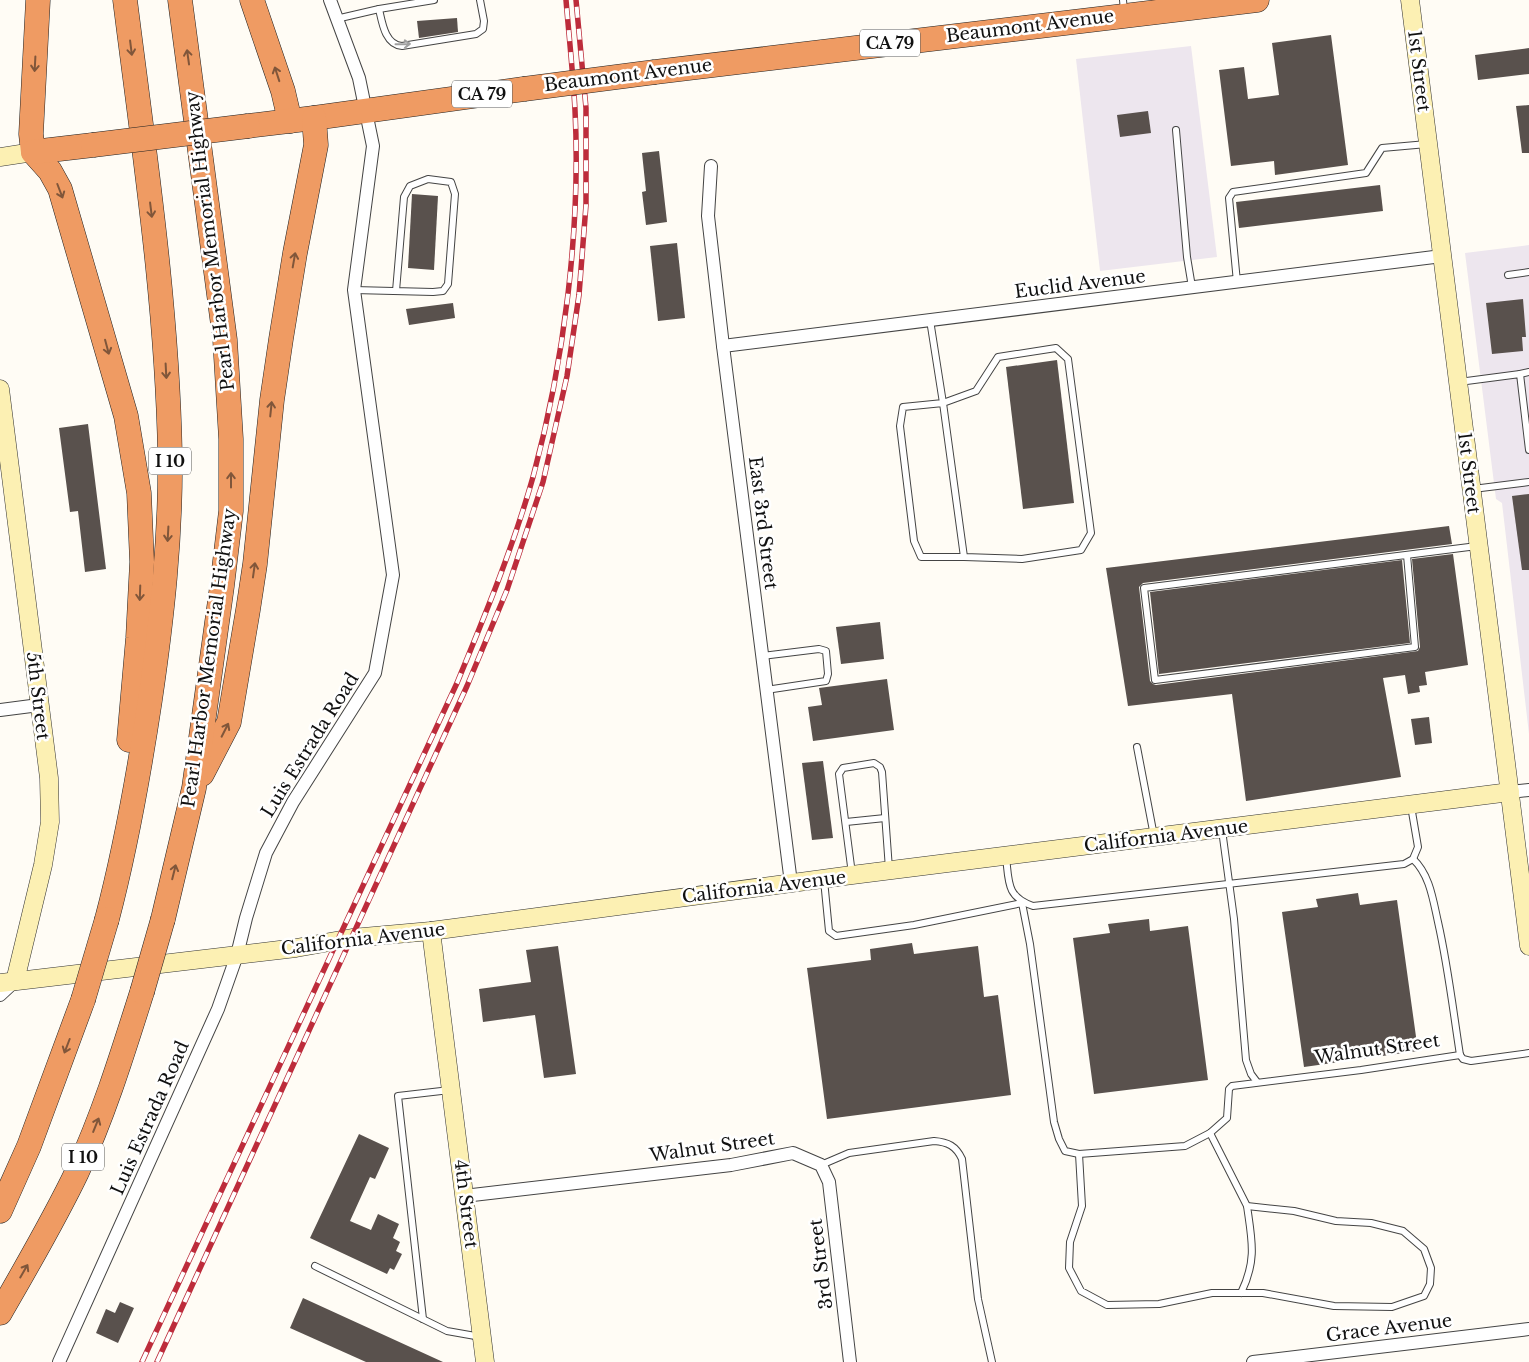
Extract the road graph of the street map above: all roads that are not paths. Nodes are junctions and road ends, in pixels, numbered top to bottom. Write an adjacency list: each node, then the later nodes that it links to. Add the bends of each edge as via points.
1 (38, 0): 18 (highway, one-way to 18, via 31,134)
2 (125, 0): 63 (highway, I 10, one-way to 63, via 161,288 170,454 169,533 159,636 132,809)
3 (180, 0): 48 (highway, Pearl Harbor Memorial Highway / I 10, one-way to 3, via 231,511 231,439 225,340)
4 (252, 0): 15 (highway, one-way to 4)
5 (330, 0): 12 (street, Luis Estrada Road)
6 (434, 0): 11 (lane)
7 (480, 0): 11 (lane, one-way to 7, via 383,27 396,46 476,34 483,29 484,21)
8 (1257, 0): 10 (highway, Beaumont Avenue / CA 79)
9 (1410, 0): 17 (street, 1st Street)
10 (1124, 8): 13 (highway, Beaumont Avenue / CA 79, bridge)
11 (379, 9): 12 (lane)
12 (336, 19): 13 (street, Luis Estrada Road, via 359,78)
13 (366, 110): 14 (highway, Beaumont Avenue / CA 79); 26 (street, Luis Estrada Road, via 373,146)
14 (314, 118): 15 (highway, Beaumont Avenue / CA 79); 48 (highway, one-way to 14, via 229,722 255,564 281,339 316,145)
15 (290, 121): 18 (highway, Beaumont Avenue / CA 79, bridge)
16 (1176, 130): 25 (lane)
17 (1428, 144): 21 (street, 1st Street); 24 (lane, via 1382,148 1366,173 1233,192 1229,198)
18 (33, 152): 19 (street, Beaumont Avenue); 63 (highway, one-way to 63, via 50,171 60,189 126,416 138,493 142,562 138,638)
19 (0, 156)
20 (711, 166): 29 (street, East 3rd Street, via 708,216)
21 (1442, 256): 24 (street, Euclid Avenue); 32 (street, 1st Street)
22 (1529, 272): 23 (lane)
23 (1508, 275)
24 (1236, 282): 25 (street, Euclid Avenue)
25 (1192, 287): 28 (street, Euclid Avenue)
26 (354, 290): 27 (lane); 67 (street, Luis Estrada Road, via 393,575 375,673 293,802 266,853)
27 (396, 291): 27 (lane, via 444,291 448,284 455,194 451,182 428,179 410,186 404,197)
28 (930, 320): 29 (street, Euclid Avenue); 35 (lane)
29 (723, 346): 43 (street, East 3rd Street)
30 (1529, 372): 31 (lane)
31 (1520, 374): 32 (lane); 34 (lane)
32 (1458, 383): 39 (street, 1st Street)
33 (0, 389): 36 (street, 5th Street)
34 (1526, 402): 37 (lane)
35 (944, 404): 42 (lane); 42 (lane, via 903,407 900,426 914,540 921,557); 42 (lane, via 976,391 998,357 1056,348 1068,359 1091,533 1081,550 1022,559)
36 (3, 434): 45 (street, 5th Street)
37 (1529, 450)
38 (1529, 482): 39 (lane)
39 (1471, 489): 40 (street, 1st Street)
40 (1479, 546): 41 (lane); 50 (street, 1st Street)
41 (1407, 555): 41 (lane, via 1144,588 1156,680 1415,647)
42 (964, 557)
43 (762, 656): 44 (street, East 3rd Street); 44 (lane, via 818,649 826,652 826,681)
44 (766, 690): 61 (street, East 3rd Street)
45 (40, 705): 46 (street); 68 (street, 5th Street, via 50,822 43,865)
46 (0, 710)
47 (1137, 747): 55 (lane)
48 (194, 788): 82 (highway, Pearl Harbor Memorial Highway / I 10, one-way to 48, bridge, via 77,1170 113,1081 162,920)
49 (1529, 790): 50 (street, California Avenue)
50 (1510, 792): 51 (street, California Avenue); 66 (street, 1st Street)
51 (1411, 805): 54 (street, California Avenue); 57 (lane, via 1418,847)
52 (885, 818): 53 (lane); 53 (lane, via 882,772 874,763 840,770); 58 (lane)
53 (846, 822): 59 (lane)
54 (1222, 829): 55 (street, California Avenue); 62 (lane)
55 (1154, 837): 56 (street, California Avenue)
56 (1006, 856): 58 (street, California Avenue); 64 (lane, via 1010,887)
57 (1413, 859): 62 (lane, via 1404,864); 71 (lane, via 1429,884 1446,959)
58 (889, 871): 59 (street, California Avenue)
59 (852, 875): 60 (street, California Avenue)
60 (824, 879): 61 (street, California Avenue); 64 (lane, via 829,931 836,936 914,925)
61 (791, 883): 65 (street, California Avenue)
62 (1228, 884): 64 (lane, via 1033,906); 72 (lane, via 1246,1060)
63 (114, 893): 79 (highway, I 10, one-way to 79, bridge, via 83,1000 29,1146)
64 (1022, 903): 75 (lane, via 1054,1122 1066,1151)
65 (431, 931): 67 (street, California Avenue, via 352,938); 73 (street, 4th Street)
66 (1529, 946)
67 (237, 955): 68 (street, California Avenue); 86 (street, Luis Estrada Road, via 218,1009)
68 (7, 982): 69 (street)
69 (0, 995)
70 (1529, 1053): 71 (lane, Walnut Street, via 1470,1061)
71 (1460, 1055): 72 (lane, Walnut Street)
72 (1258, 1082): 74 (lane, Walnut Street, via 1232,1086 1227,1118)
73 (451, 1089): 77 (street, 4th Street); 83 (lane, via 398,1096)
74 (1210, 1133): 75 (lane, via 1184,1146); 78 (lane)
75 (1079, 1154): 81 (lane, via 1082,1206 1070,1242 1069,1268 1081,1291 1107,1305 1159,1304 1212,1293)
76 (821, 1165): 77 (street, Walnut Street, via 793,1153 731,1165); 88 (street, 3rd Street, via 829,1182); 89 (lane, via 850,1152 934,1141 945,1142 958,1150 962,1159 978,1300)
77 (464, 1196): 85 (street, 4th Street)
78 (1247, 1206): 81 (lane, via 1253,1248 1249,1276); 81 (lane, via 1294,1211 1336,1221 1371,1223 1404,1231 1424,1249 1431,1268 1430,1284 1424,1296 1392,1307 1334,1306)
79 (0, 1211)
80 (314, 1266): 83 (lane)
81 (1241, 1293)
82 (0, 1313)
83 (423, 1319): 85 (lane, via 447,1331)
84 (1529, 1329): 90 (street, Grace Avenue)
85 (482, 1337): 87 (street, 4th Street)
86 (59, 1362)
87 (485, 1362)
88 (850, 1362)
89 (992, 1362)
90 (1253, 1362)

